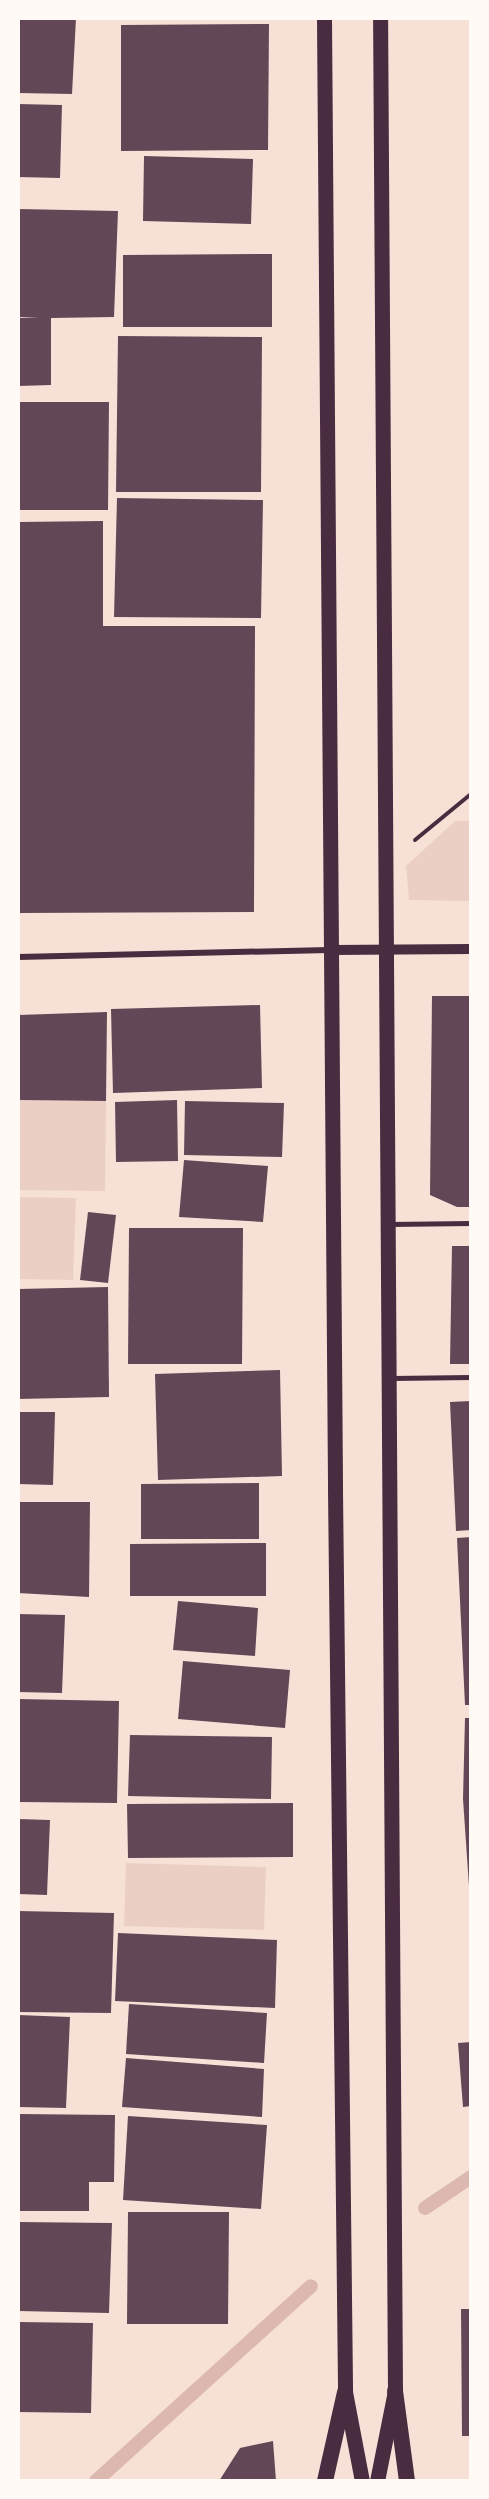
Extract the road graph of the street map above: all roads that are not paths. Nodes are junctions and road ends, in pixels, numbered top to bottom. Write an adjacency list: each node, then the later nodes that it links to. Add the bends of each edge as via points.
1 (324, 18): 4 (main road)
2 (380, 18): 5 (main road)
3 (471, 949): 5 (street)
4 (332, 950): 5 (street); 6 (street); 12 (main road)
5 (386, 951): 8 (main road)
6 (18, 957)
7 (471, 1223): 8 (lane)
8 (388, 1224): 10 (main road)
9 (471, 1377): 10 (lane)
10 (389, 1378): 11 (main road)
11 (395, 2391): 15 (main road); 16 (highway)
12 (345, 2392): 13 (highway); 14 (main road)
13 (325, 2481)
14 (362, 2481)
15 (377, 2481)
16 (407, 2481)

